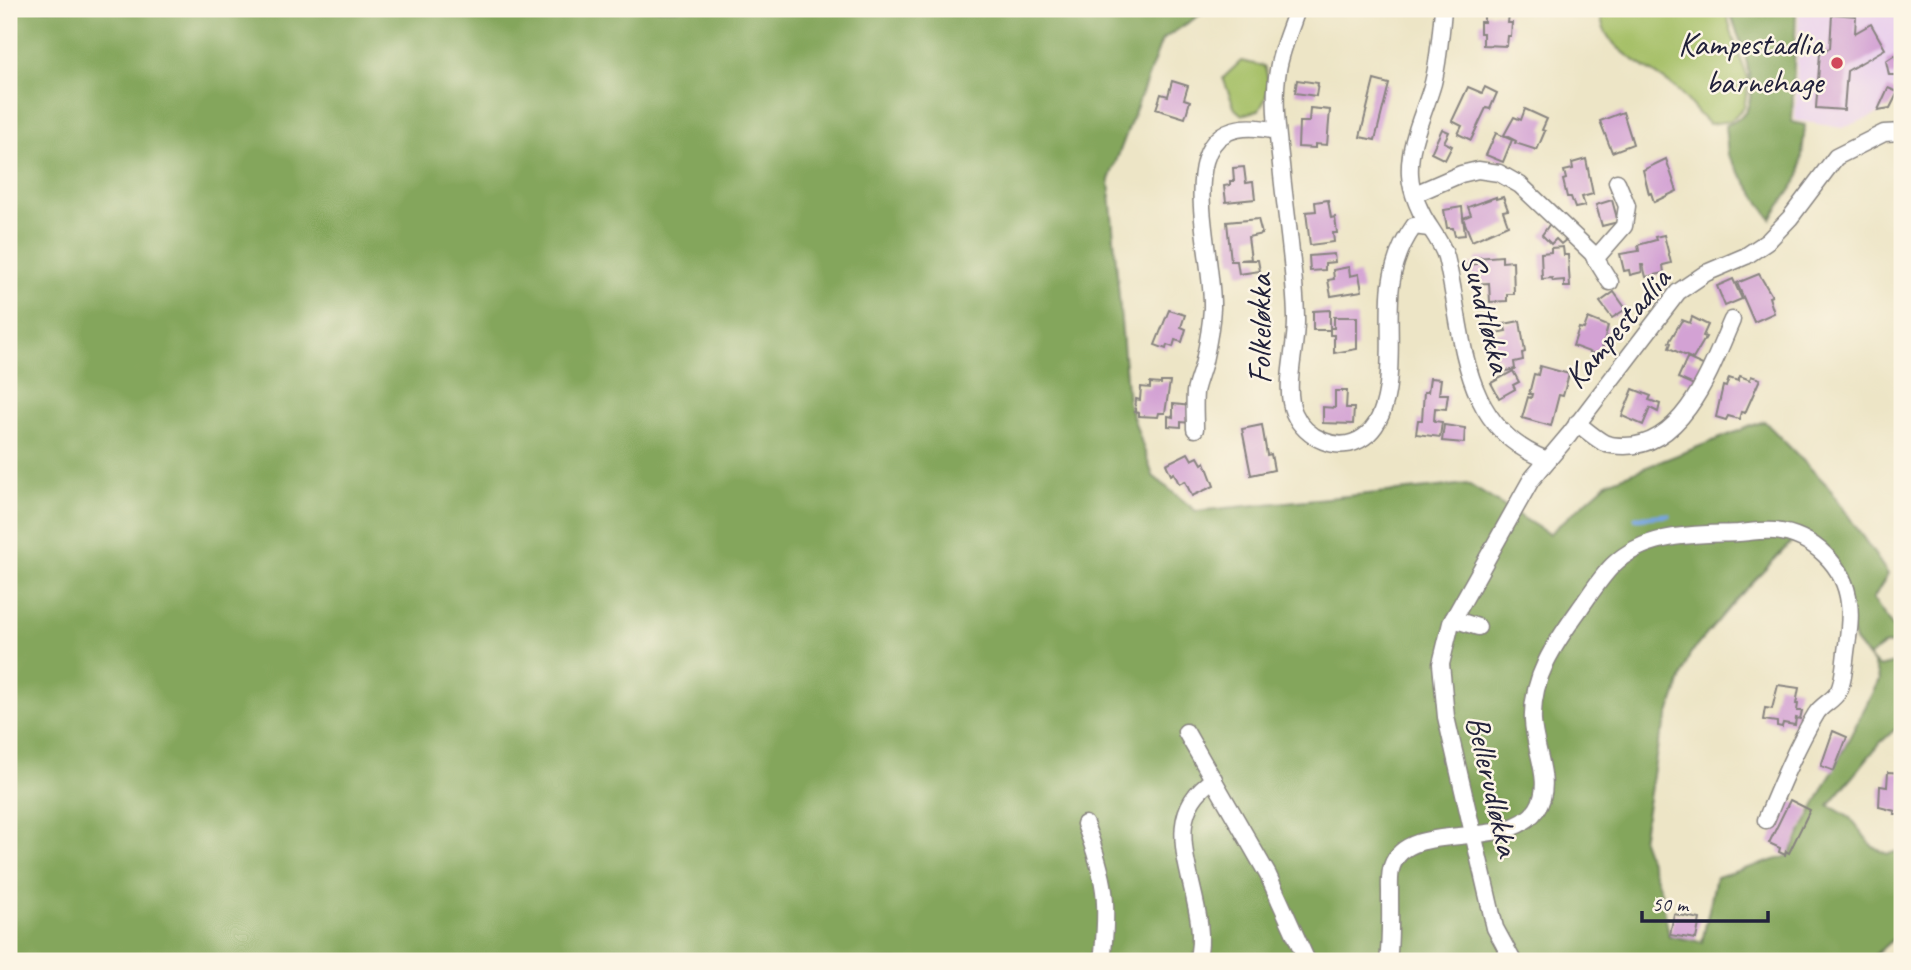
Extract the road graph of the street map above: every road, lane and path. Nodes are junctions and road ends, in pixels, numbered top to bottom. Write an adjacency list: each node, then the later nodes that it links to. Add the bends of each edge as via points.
1 (1443, 13): 6 (street, Sundtløkka, via 1434,79 1415,135 1410,175)
2 (1295, 16): 3 (street, Folkeløkka, via 1278,70)
3 (1276, 131): 7 (street, Folkeløkka, via 1296,318 1288,394 1294,415 1308,434 1345,445 1363,438 1375,426 1386,398 1390,287 1397,254 1414,226); 12 (street, Folkeløkka, via 1243,127 1227,132 1208,150 1202,165 1212,290 1211,324 1196,390)
4 (1902, 132): 11 (street, Kampestadlia, via 1884,133 1836,157 1767,242 1678,292)
5 (1618, 181): 8 (street, via 1628,206 1624,226)
6 (1415, 194): 7 (street, Sundtløkka); 8 (street, via 1469,172 1499,173 1520,184)
7 (1429, 228): 13 (street, Sundtløkka, via 1445,255 1470,379 1479,400 1521,449)
8 (1595, 259): 9 (street)
9 (1610, 282)
10 (1732, 320): 11 (street, Kampestadlia, via 1712,368 1685,413 1662,436 1639,446 1614,446)
11 (1577, 423): 13 (street, Kampestadlia)
12 (1195, 429)
13 (1547, 460): 14 (street, Kampestadlia)
14 (1531, 480): 15 (street, Bellerudløkka)
15 (1453, 620): 16 (street); 21 (street, Bellerudløkka, via 1441,682)
16 (1478, 627)
17 (1186, 732): 18 (street)
18 (1214, 779): 23 (street, via 1193,799 1182,830 1198,912); 24 (street, via 1268,875)
19 (1766, 820): 21 (street, via 1817,712 1839,691 1849,600 1839,572 1812,544 1789,534 1762,531 1677,537 1643,545 1620,559 1545,660 1538,680 1533,723 1544,786 1537,809 1518,825)
20 (1085, 824): 22 (street, via 1106,895)
21 (1473, 834): 25 (street, via 1415,842 1396,856 1390,874); 26 (street, Bellerudløkka, via 1495,929)
22 (1102, 961)
23 (1197, 961)
24 (1307, 961)
25 (1388, 961)
26 (1513, 961)

